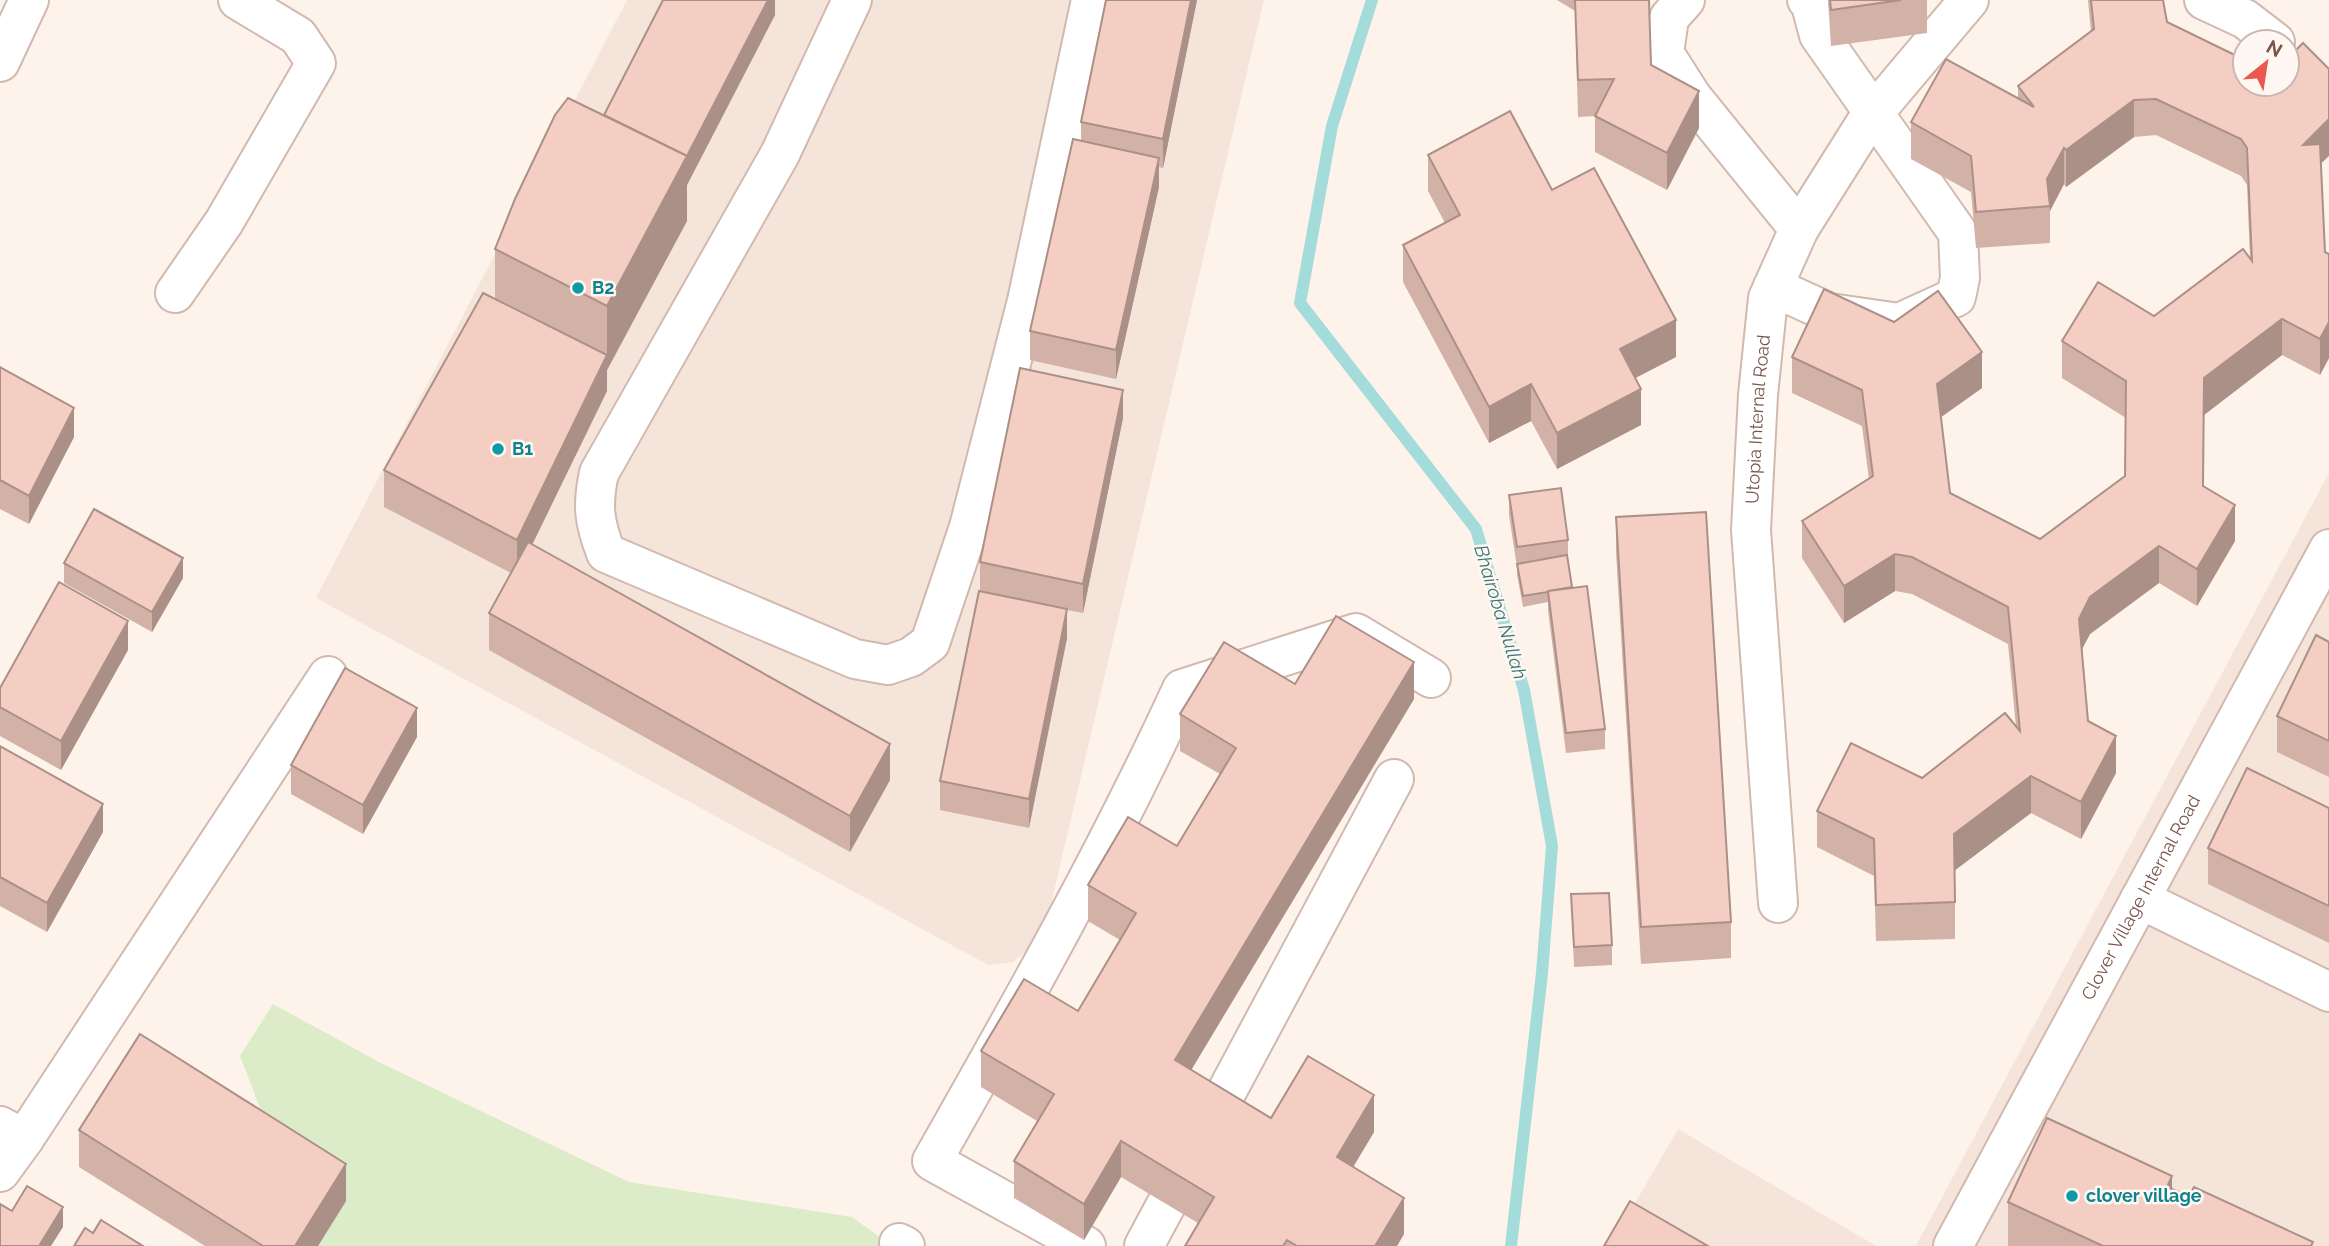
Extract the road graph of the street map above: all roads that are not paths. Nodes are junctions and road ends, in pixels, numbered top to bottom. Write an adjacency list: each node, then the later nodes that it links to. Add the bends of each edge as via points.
1 (29, 0): 10 (street)
2 (238, 0): 14 (street, via 298,36 316,63 224,222)
3 (852, 0): 4 (street, via 780,154 599,473 593,500 596,527 606,553 855,659 888,665 911,657 930,643 969,527 1027,301)
4 (1091, 0)
5 (1685, 0): 12 (street, via 1669,18 1664,53 1692,97)
6 (1807, 0): 11 (street, via 1819,35)
7 (1969, 0): 11 (street, Utopia Internal Road)
8 (2204, 0): 9 (street)
9 (2257, 28)
10 (0, 62)
11 (1874, 111): 12 (street, Utopia Internal Road); 13 (street, via 1958,233 1956,297 1899,323 1830,313)
12 (1798, 229): 13 (street, Utopia Internal Road)
13 (1773, 286): 22 (street, Utopia Internal Road, via 1758,395 1751,530)
14 (175, 293)
15 (2329, 549): 18 (street, Clover Village Internal Road, via 2302,636)
16 (328, 676): 24 (street)
17 (1431, 678): 26 (street, via 1356,633 1182,690 1059,936 932,1161)
18 (2214, 763): 20 (street); 21 (street, Clover Village Internal Road)
19 (1394, 779): 27 (street)
20 (2249, 779)
21 (2140, 899): 23 (street); 28 (street, Clover Village Internal Road)
22 (1778, 903)
23 (2329, 992)
24 (12, 1133): 25 (street)
25 (0, 1172)
26 (1086, 1246)
27 (1144, 1246)
28 (1953, 1246)

